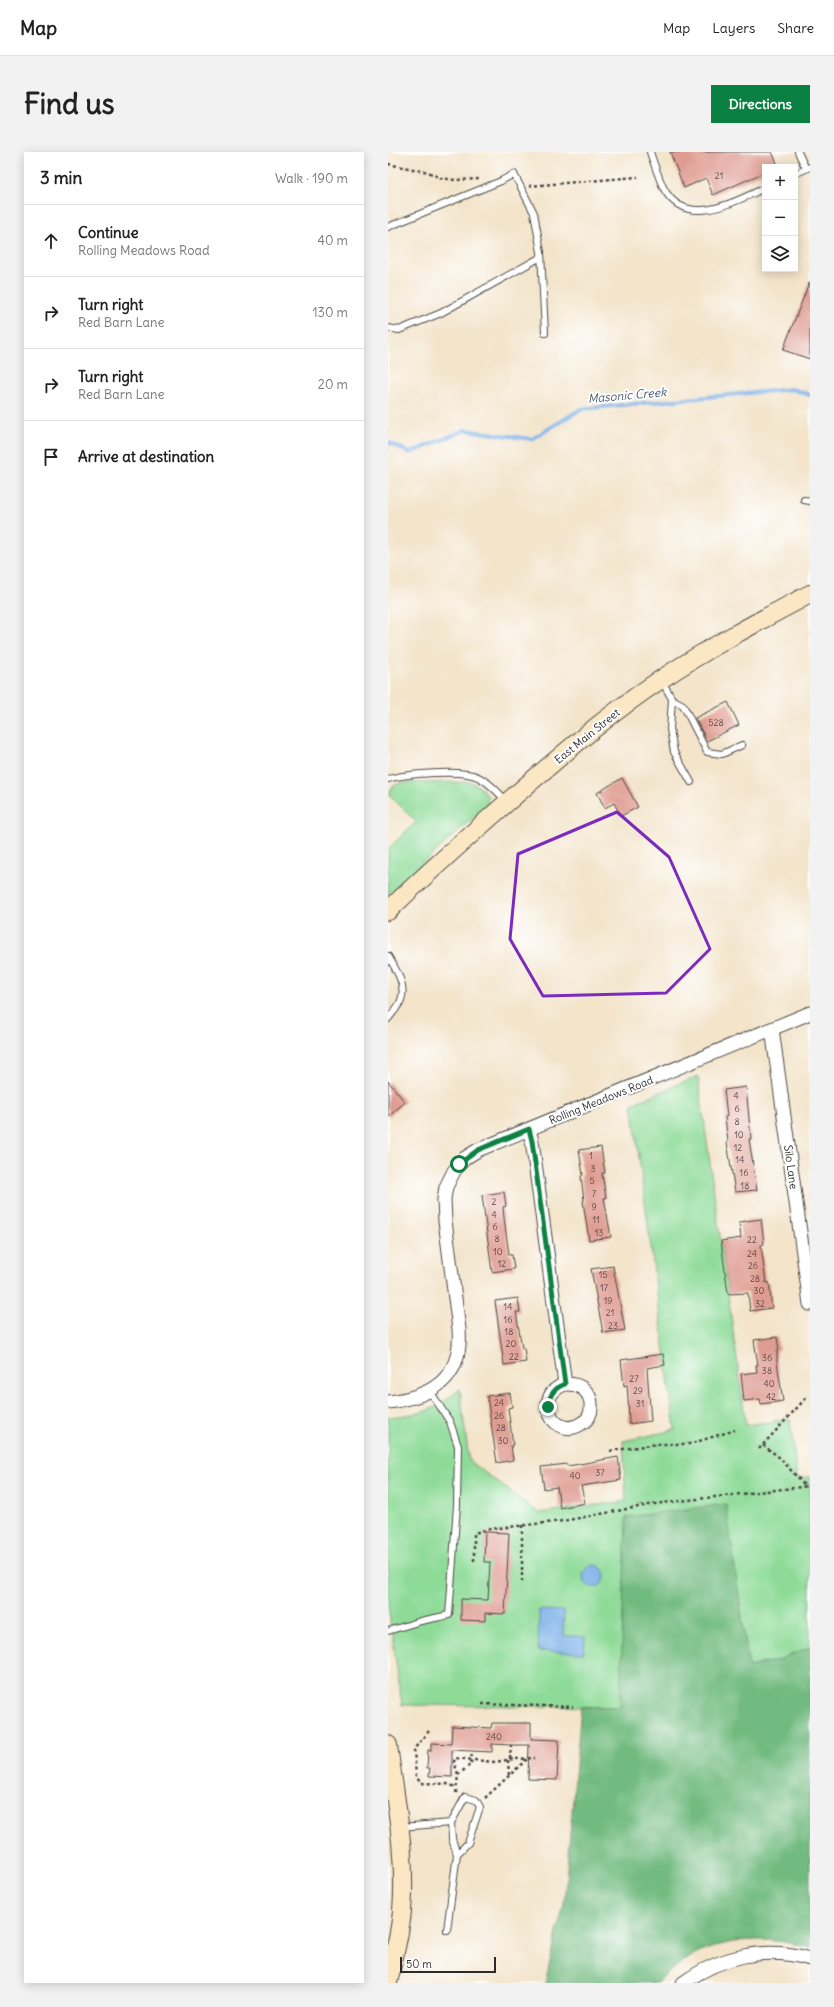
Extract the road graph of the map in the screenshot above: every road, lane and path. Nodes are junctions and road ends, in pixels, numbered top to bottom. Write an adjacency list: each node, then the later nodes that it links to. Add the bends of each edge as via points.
1 (650, 152): 5 (lane, via 664,188 672,200 683,207 706,211 721,208)
2 (798, 152): 3 (lane)
3 (808, 168): 4 (lane)
4 (798, 173)
5 (762, 189)
6 (388, 227): 7 (lane, via 514,174 534,213)
7 (541, 258): 8 (lane, via 441,313 399,330); 9 (lane)
8 (388, 328)
9 (545, 333)
10 (810, 594): 11 (main road, East Main Street)
11 (661, 679): 12 (lane); 16 (main road, East Main Street, via 583,737)
12 (672, 699): 13 (lane, via 683,706 707,752 722,754); 15 (lane, via 670,729 674,752)
13 (742, 745)
14 (388, 779): 16 (lane, via 401,775 452,773 476,776)
15 (691, 782)
16 (508, 802): 17 (main road, East Main Street)
17 (388, 911)
18 (388, 956): 20 (lane, via 403,988 401,1001)
19 (810, 1013): 21 (street, Rolling Meadows Road)
20 (388, 1019)
21 (772, 1029): 22 (street, Rolling Meadows Road); 23 (street, Silo Lane)
22 (529, 1129): 24 (street); 25 (street, Rolling Meadows Road, via 478,1150 459,1164 449,1179 444,1199 445,1221 460,1340 451,1371)
23 (810, 1304)
24 (565, 1384)
25 (430, 1391): 27 (street, Rolling Meadows Road, via 413,1398); 37 (lane, via 450,1422 458,1446 457,1505 448,1615)
26 (806, 1398): 29 (path)
27 (388, 1402)
28 (735, 1430): 31 (path, via 689,1444 657,1444)
29 (763, 1445): 30 (path); 32 (path, via 780,1458)
30 (759, 1450)
31 (610, 1451)
32 (805, 1486): 33 (path); 34 (path, via 654,1504 563,1521)
33 (810, 1486)
34 (522, 1525): 35 (path, via 474,1533); 36 (path)
35 (474, 1561)
36 (522, 1582)
37 (388, 1631)
38 (482, 1704): 39 (path)
39 (573, 1707)
40 (428, 1731): 50 (path, via 414,1749 416,1777 421,1783)
41 (388, 1745): 54 (main road)
42 (511, 1745): 46 (path)
43 (472, 1751): 47 (path)
44 (527, 1758): 45 (path); 46 (path); 49 (path)
45 (535, 1758)
46 (509, 1759): 47 (path, via 494,1762); 49 (path)
47 (472, 1760): 48 (path, via 469,1767); 48 (path, via 454,1759)
48 (458, 1774): 50 (path)
49 (509, 1776): 52 (path)
50 (456, 1787): 51 (path)
51 (456, 1793)
52 (484, 1799)
53 (451, 1823): 54 (lane); 55 (lane, via 452,1839); 55 (lane, via 465,1797 476,1800 480,1807 468,1843)
54 (395, 1824): 58 (main road, via 403,1869 402,1911)
55 (457, 1854): 56 (lane)
56 (447, 1930)
57 (810, 1959): 59 (street, via 784,1954 750,1954 715,1964)
58 (388, 1983)
59 (683, 1983)

